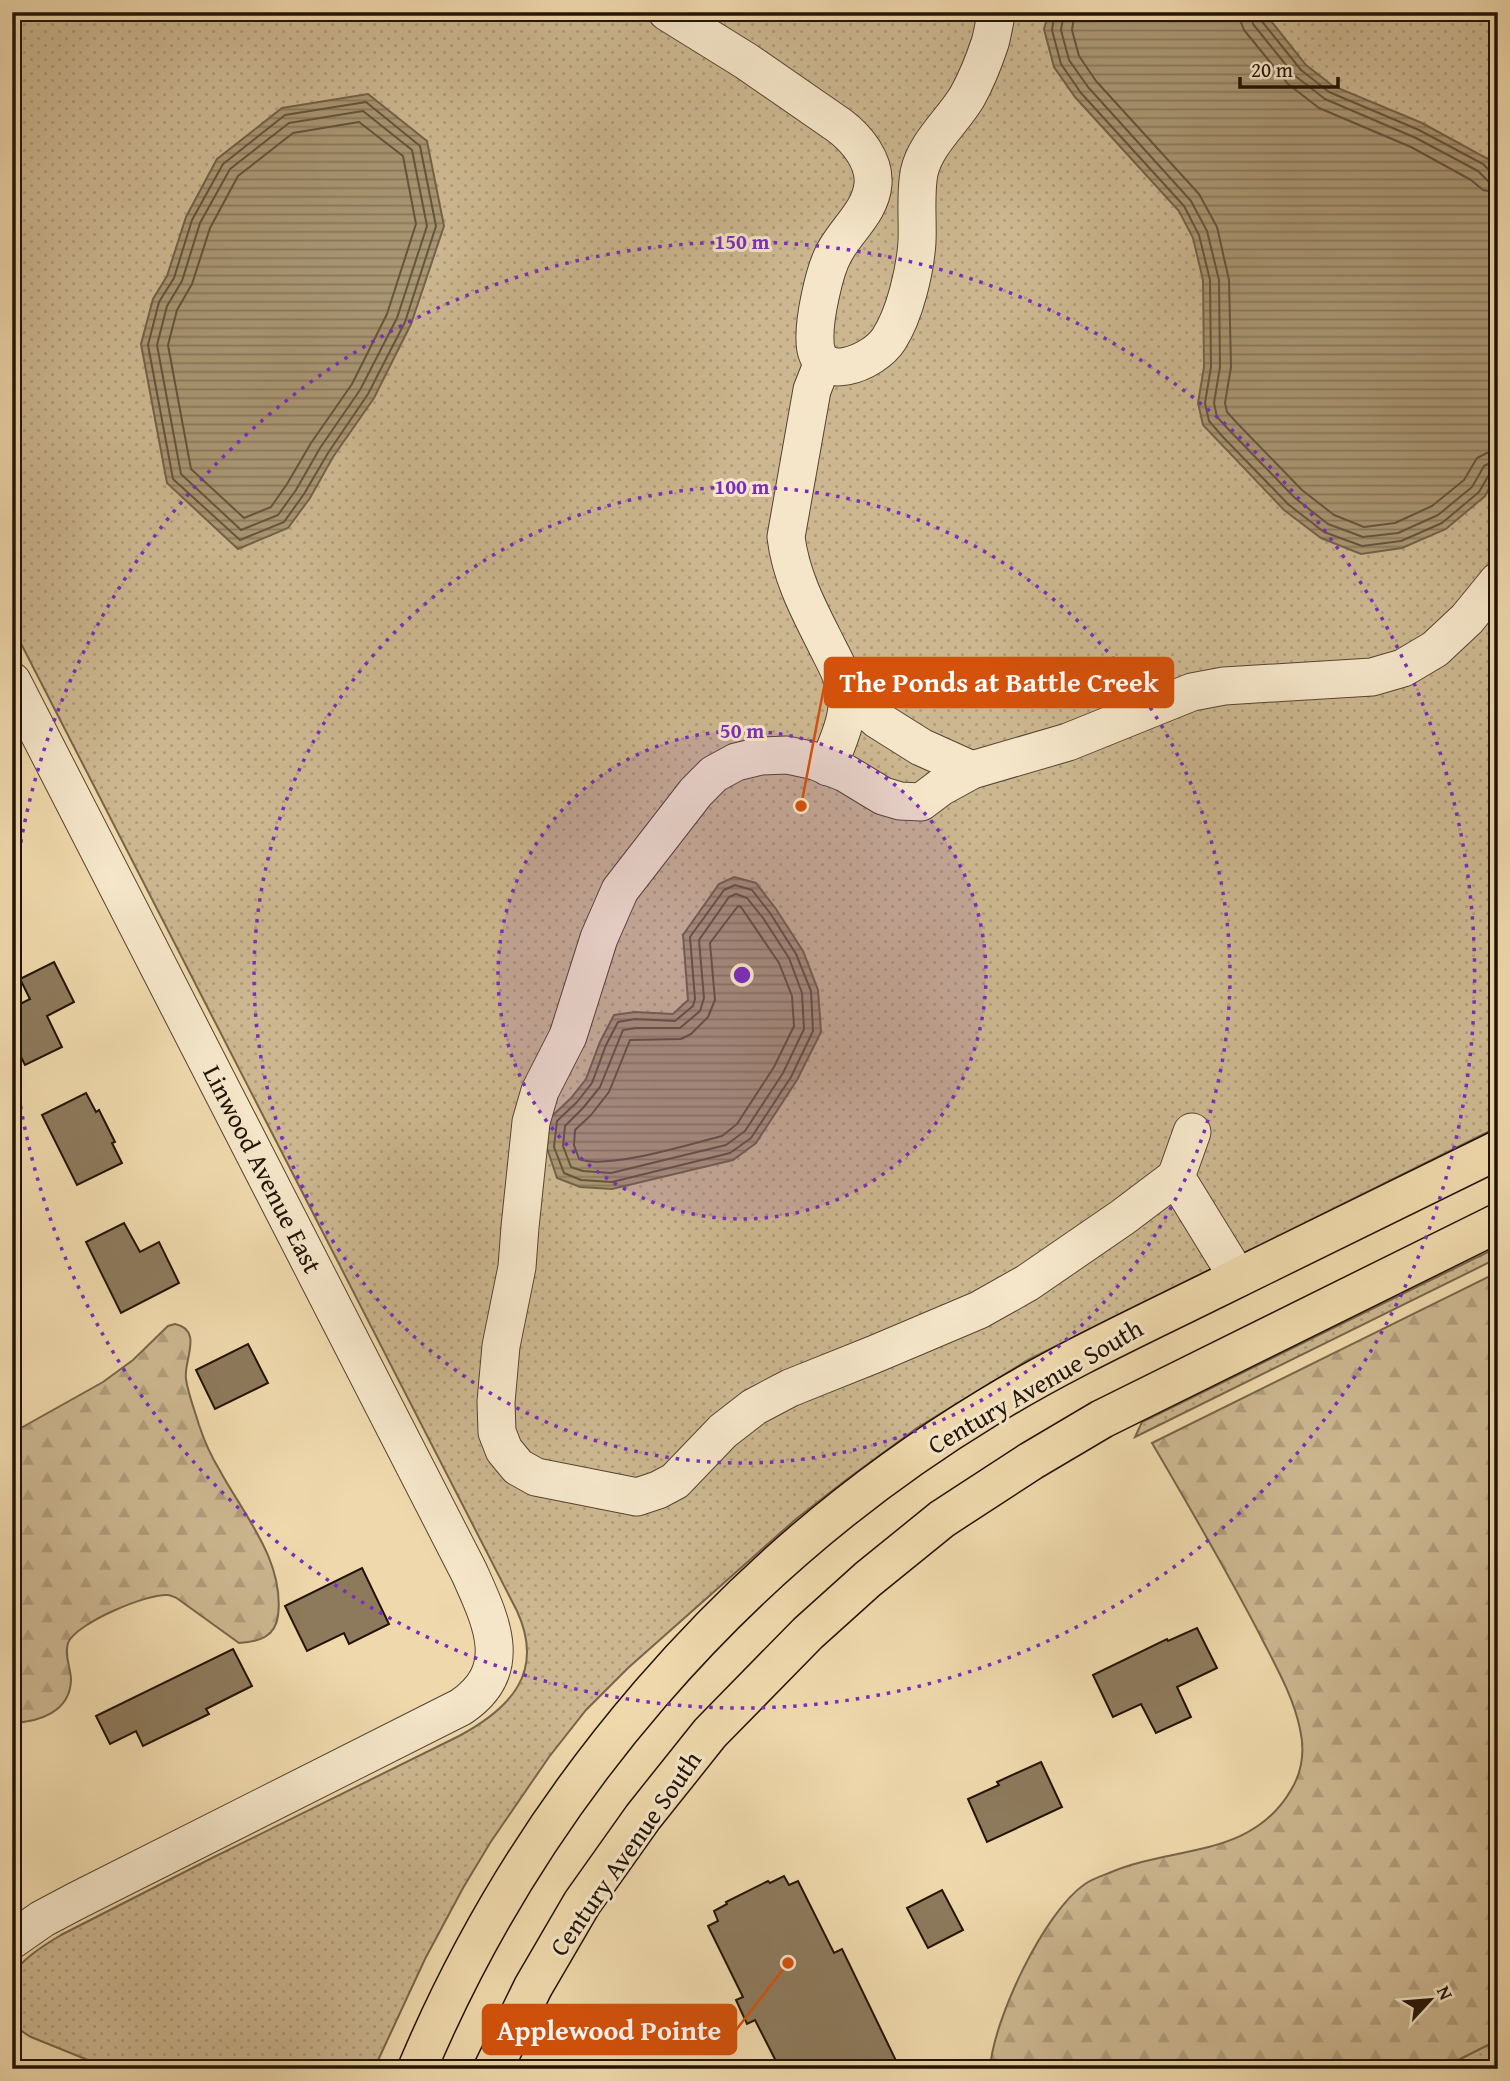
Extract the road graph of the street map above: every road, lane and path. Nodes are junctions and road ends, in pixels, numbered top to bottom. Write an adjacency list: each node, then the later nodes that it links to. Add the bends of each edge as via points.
1 (667, 12): 3 (street, via 840,126)
2 (998, 12): 4 (street, via 967,97 926,154)
3 (867, 158): 4 (street); 5 (street, via 873,184 867,203 833,254 825,281 814,343)
4 (919, 178): 5 (street, via 917,246 894,331 883,349 866,360 849,367)
5 (823, 362): 8 (street, via 812,390 786,537 796,582)
6 (1498, 582): 10 (street, via 1435,649 1403,668 1372,677 1192,692 1068,742)
7 (12, 681): 16 (street, Linwood Avenue East, via 469,1572 492,1627 495,1648 492,1672 483,1688 456,1711 76,1901)
8 (847, 693): 9 (street, via 842,730); 10 (street, via 878,720 921,747)
9 (828, 767): 10 (street, via 883,796 921,802); 13 (street, via 787,755 761,756 714,774 620,890 599,938 568,1036 540,1091 531,1122 517,1267 501,1346 496,1402 497,1432 504,1450 536,1477 637,1497 658,1490 675,1481 723,1431 754,1407 979,1310 1027,1283)
10 (972, 770)
11 (1192, 1132): 13 (street)
12 (1498, 1150): 15 (main road, Century Avenue South)
13 (1176, 1177): 15 (street)
14 (1498, 1223): 18 (main road, Century Avenue South, via 1102,1419 942,1519 868,1579 710,1733 643,1817 582,1903)
15 (1238, 1278): 17 (main road, Century Avenue South, via 1061,1366 958,1426 818,1528 729,1609 653,1691 555,1816 480,1938)
16 (12, 1940)
17 (416, 2069)
18 (493, 2069)

